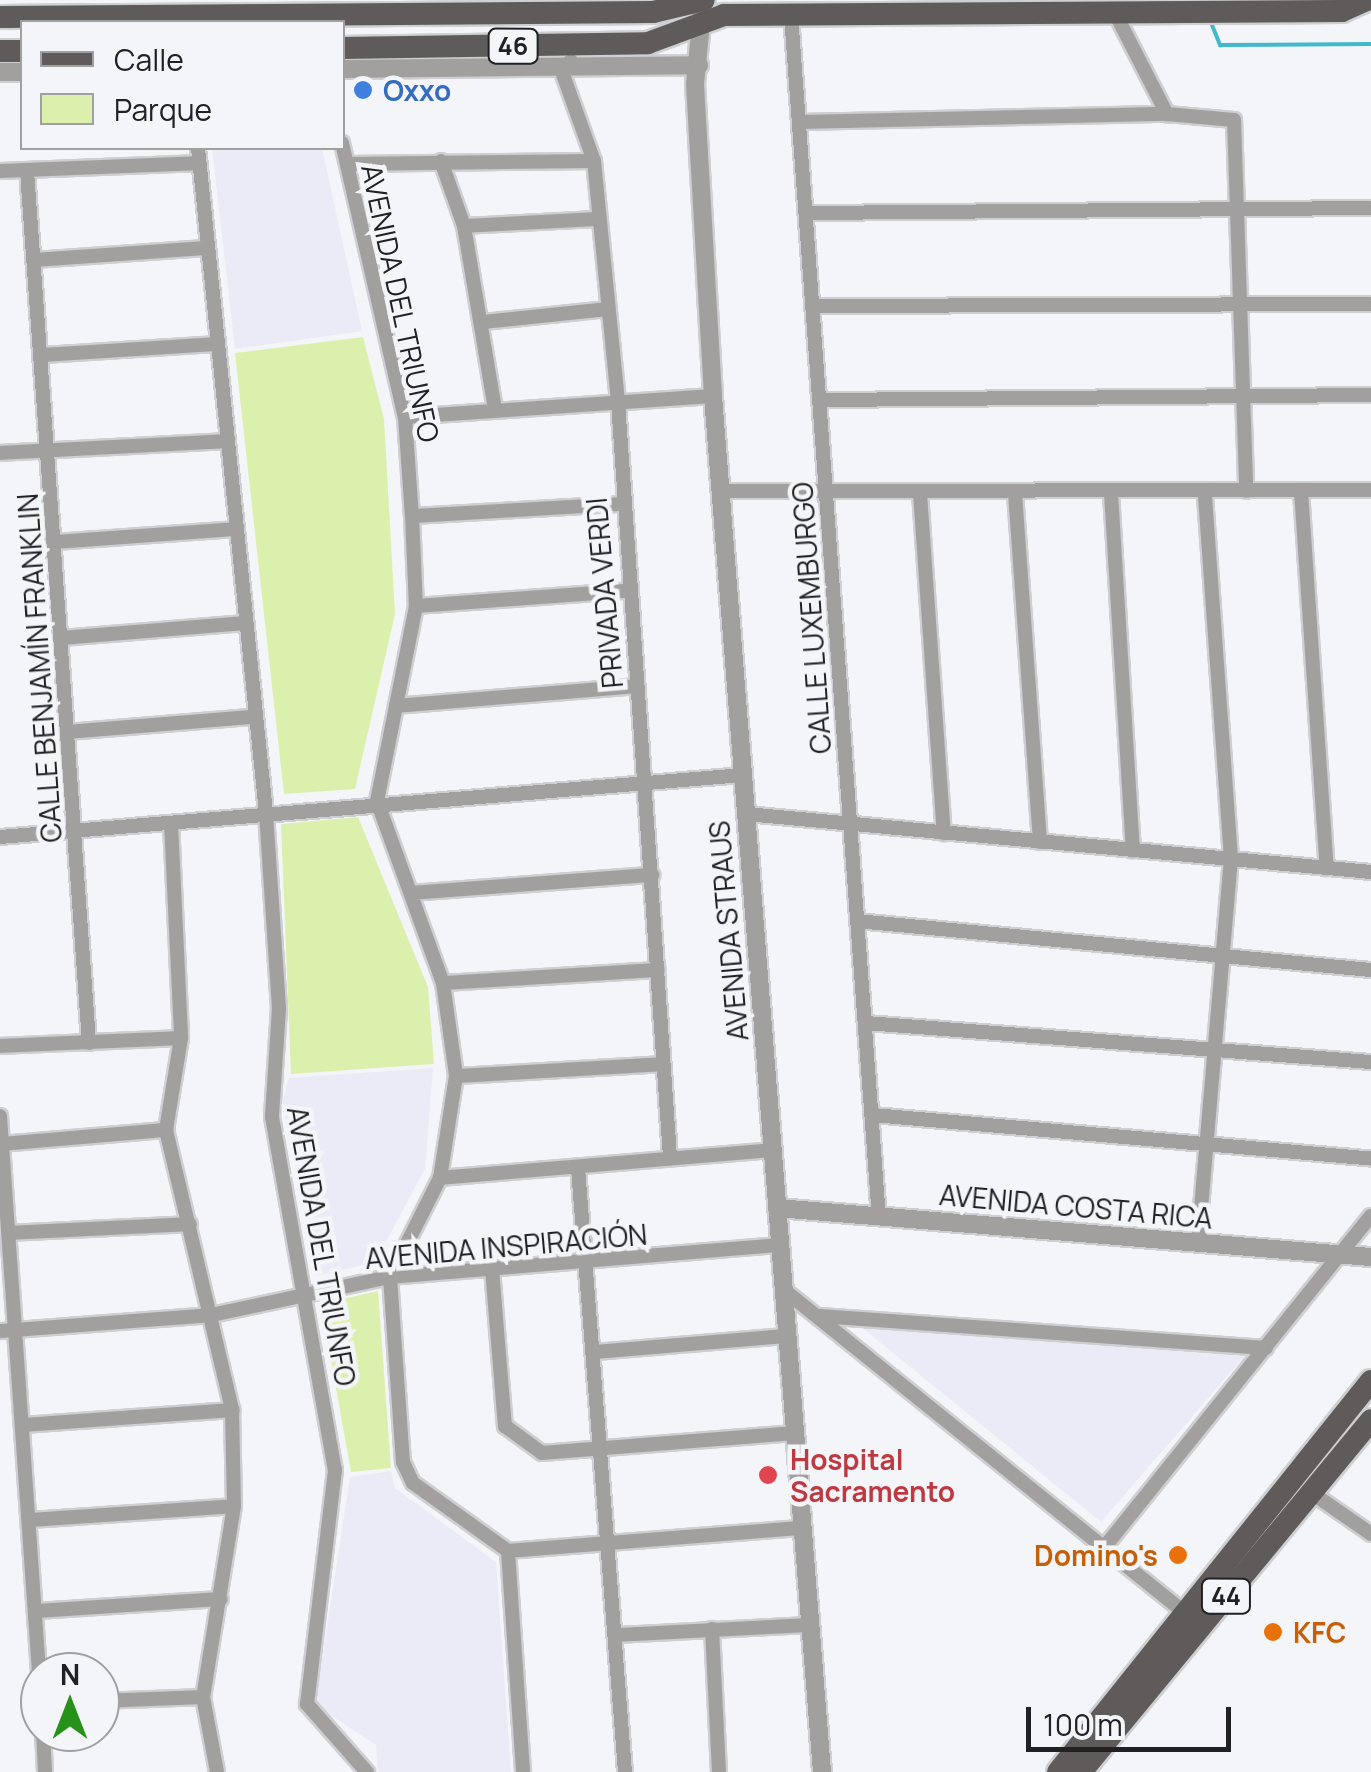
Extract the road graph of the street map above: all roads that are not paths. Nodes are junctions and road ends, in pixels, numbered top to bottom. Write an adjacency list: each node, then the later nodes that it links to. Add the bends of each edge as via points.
1 (702, 0): 3 (main road, 46); 10 (street)
2 (1367, 0): 5 (main road, 46)
3 (675, 5): 6 (main road, 46); 10 (street)
4 (1292, 6): 5 (main road, 46); 7 (main road, 46)
5 (1328, 6)
6 (215, 12): 9 (main road, 46)
7 (1114, 14): 8 (main road, 46); 16 (street)
8 (790, 15): 10 (main road, 46, via 724,16); 17 (street, CALLE LUXEMBURGO)
9 (0, 17)
10 (693, 31): 11 (main road, 46); 13 (street, AVENIDA STRAUS)
11 (591, 45): 12 (main road, 46); 15 (street)
12 (345, 48)
13 (693, 65): 15 (street); 41 (street, AVENIDA STRAUS)
14 (345, 69): 15 (street)
15 (561, 69): 21 (street, PRIVADA VERDI)
16 (1167, 114): 17 (street); 26 (street, via 1234,120)
17 (801, 122): 27 (street, CALLE LUXEMBURGO)
18 (344, 150): 22 (street, AVENIDA DEL TRIUNFO)
19 (198, 155): 24 (street); 30 (street, AVENIDA DEL TRIUNFO)
20 (441, 160): 21 (street); 22 (street); 29 (street)
21 (594, 160): 28 (street, PRIVADA VERDI)
22 (348, 164): 45 (street, AVENIDA DEL TRIUNFO)
23 (0, 171): 24 (street)
24 (27, 171): 31 (street, CALLE BENJAMÍN FRANKLIN)
25 (1371, 208): 26 (street)
26 (1241, 210): 27 (street); 33 (street)
27 (808, 213): 34 (street, CALLE LUXEMBURGO)
28 (599, 219): 29 (street); 35 (street, PRIVADA VERDI)
29 (464, 226): 36 (street)
30 (206, 248): 31 (street); 37 (street, AVENIDA DEL TRIUNFO)
31 (34, 260): 38 (street, CALLE BENJAMÍN FRANKLIN)
32 (1371, 304): 33 (street)
33 (1240, 305): 34 (street); 39 (street)
34 (815, 306): 42 (street, CALLE LUXEMBURGO)
35 (608, 309): 36 (street); 43 (street, PRIVADA VERDI)
36 (483, 322): 44 (street)
37 (216, 344): 38 (street); 46 (street, AVENIDA DEL TRIUNFO)
38 (42, 355): 47 (street, CALLE BENJAMÍN FRANKLIN)
39 (1241, 395): 40 (street); 42 (street); 53 (street)
40 (1371, 395)
41 (713, 396): 43 (street); 50 (street, AVENIDA STRAUS)
42 (822, 400): 54 (street, CALLE LUXEMBURGO)
43 (618, 402): 44 (street); 58 (street, PRIVADA VERDI)
44 (495, 410): 45 (street)
45 (405, 417): 59 (street, AVENIDA DEL TRIUNFO)
46 (226, 440): 47 (street); 60 (street, AVENIDA DEL TRIUNFO)
47 (48, 450): 48 (street); 61 (street, CALLE BENJAMÍN FRANKLIN)
48 (0, 453)
49 (1371, 490): 51 (street)
50 (721, 491): 54 (street); 70 (street, AVENIDA STRAUS)
51 (1301, 491): 53 (street); 83 (street)
52 (1206, 492): 53 (street); 56 (street); 82 (street)
53 (1246, 492)
54 (826, 493): 57 (street); 76 (street, CALLE LUXEMBURGO)
55 (1015, 493): 56 (street); 57 (street); 80 (street)
56 (1111, 493): 81 (street)
57 (920, 494): 78 (street)
58 (620, 504): 59 (street); 62 (street, PRIVADA VERDI)
59 (412, 516): 63 (street, AVENIDA DEL TRIUNFO)
60 (235, 529): 61 (street); 64 (street, AVENIDA DEL TRIUNFO)
61 (55, 542): 65 (street, CALLE BENJAMÍN FRANKLIN)
62 (627, 591): 63 (street); 66 (street, PRIVADA VERDI)
63 (416, 606): 67 (street, AVENIDA DEL TRIUNFO)
64 (244, 623): 65 (street); 68 (street, AVENIDA DEL TRIUNFO)
65 (62, 638): 69 (street, CALLE BENJAMÍN FRANKLIN)
66 (636, 686): 67 (street); 71 (street, PRIVADA VERDI)
67 (396, 706): 72 (street, AVENIDA DEL TRIUNFO)
68 (252, 717): 69 (street); 73 (street, AVENIDA DEL TRIUNFO)
69 (68, 732): 77 (street, CALLE BENJAMÍN FRANKLIN)
70 (743, 774): 71 (street); 74 (street, AVENIDA STRAUS)
71 (645, 782): 72 (street); 85 (street, PRIVADA VERDI)
72 (377, 801): 73 (street); 86 (street)
73 (266, 813): 75 (street); 123 (street, AVENIDA DEL TRIUNFO, via 279,1008 272,1116)
74 (746, 814): 76 (street); 105 (street, AVENIDA STRAUS)
75 (171, 823): 77 (street); 93 (street)
76 (850, 824): 78 (street); 87 (street, CALLE LUXEMBURGO)
77 (75, 830): 79 (street); 94 (street, CALLE BENJAMÍN FRANKLIN)
78 (944, 833): 80 (street)
79 (0, 837)
80 (1040, 842): 81 (street)
81 (1133, 850): 82 (street)
82 (1231, 859): 83 (street); 88 (street)
83 (1327, 868): 84 (street)
84 (1371, 872)
85 (652, 875): 86 (street); 89 (street, PRIVADA VERDI)
86 (412, 893): 91 (street)
87 (857, 921): 88 (street); 92 (street, CALLE LUXEMBURGO)
88 (1223, 955): 90 (street); 96 (street)
89 (658, 970): 91 (street); 98 (street, PRIVADA VERDI)
90 (1371, 970)
91 (443, 983): 99 (street)
92 (866, 1023): 96 (street); 101 (street, CALLE LUXEMBURGO)
93 (181, 1038): 94 (street); 102 (street)
94 (89, 1043): 95 (street)
95 (0, 1046)
96 (1215, 1049): 97 (street); 104 (street)
97 (1371, 1062)
98 (663, 1064): 99 (street); 106 (street, PRIVADA VERDI)
99 (456, 1076): 109 (street)
100 (0, 1116): 103 (street)
101 (873, 1116): 104 (street); 112 (street, CALLE LUXEMBURGO)
102 (166, 1130): 103 (street); 113 (street)
103 (2, 1144): 114 (street)
104 (1206, 1146): 107 (street); 115 (street)
105 (774, 1150): 106 (street); 110 (street, AVENIDA STRAUS)
106 (670, 1156): 108 (street)
107 (1371, 1159)
108 (578, 1168): 109 (street); 119 (street)
109 (440, 1178): 121 (street)
110 (777, 1208): 112 (street, AVENIDA COSTA RICA); 116 (street, AVENIDA STRAUS)
111 (1371, 1216): 117 (street)
112 (878, 1218): 115 (street, AVENIDA COSTA RICA)
113 (190, 1224): 114 (street); 124 (street)
114 (9, 1234): 126 (street)
115 (1198, 1244): 117 (street, AVENIDA COSTA RICA)
116 (780, 1245): 119 (street, AVENIDA INSPIRACIÓN); 122 (street, AVENIDA STRAUS)
117 (1340, 1255): 118 (street, AVENIDA COSTA RICA); 129 (street)
118 (1371, 1257)
119 (585, 1263): 120 (street, AVENIDA INSPIRACIÓN); 130 (street)
120 (492, 1269): 121 (street, AVENIDA INSPIRACIÓN); 136 (street, via 508,1432 542,1453)
121 (390, 1277): 123 (street, AVENIDA INSPIRACIÓN); 144 (street, AVENIDA DEL TRIUNFO, via 407,1474)
122 (784, 1290): 125 (street); 128 (street, AVENIDA STRAUS)
123 (308, 1294): 124 (street, AVENIDA INSPIRACIÓN); 155 (street, AVENIDA DEL TRIUNFO, via 335,1470 306,1704)
124 (212, 1315): 126 (street, AVENIDA INSPIRACIÓN); 132 (street)
125 (819, 1316): 129 (street); 143 (street)
126 (16, 1330): 127 (street, AVENIDA INSPIRACIÓN); 134 (street)
127 (0, 1331)
128 (788, 1336): 130 (street); 135 (street, AVENIDA STRAUS)
129 (1266, 1348): 143 (street)
130 (596, 1352): 136 (street)
131 (1371, 1381): 147 (main road, 44)
132 (232, 1410): 134 (street); 138 (street)
133 (1371, 1420): 137 (main road, 44)
134 (24, 1425): 139 (street)
135 (794, 1433): 136 (street); 141 (street, AVENIDA STRAUS)
136 (602, 1452): 142 (street)
137 (1312, 1493): 140 (street); 161 (main road, 44)
138 (234, 1506): 139 (street); 145 (street)
139 (30, 1520): 146 (street)
140 (1368, 1526)
141 (802, 1528): 142 (street); 148 (street, AVENIDA STRAUS)
142 (609, 1544): 144 (street); 150 (street)
143 (1106, 1544): 147 (street)
144 (508, 1551): 156 (street)
145 (221, 1599): 146 (street); 152 (street)
146 (36, 1611): 151 (street)
147 (1185, 1613): 160 (main road, 44)
148 (811, 1626): 149 (street); 159 (street, AVENIDA STRAUS)
149 (712, 1629): 150 (street); 158 (street)
150 (617, 1634): 157 (street)
151 (38, 1652)
152 (203, 1697): 153 (street); 154 (street)
153 (120, 1700)
154 (217, 1772)
155 (367, 1772)
156 (523, 1772)
157 (625, 1772)
158 (720, 1772)
159 (822, 1772)
160 (1058, 1772)
161 (1081, 1772)

